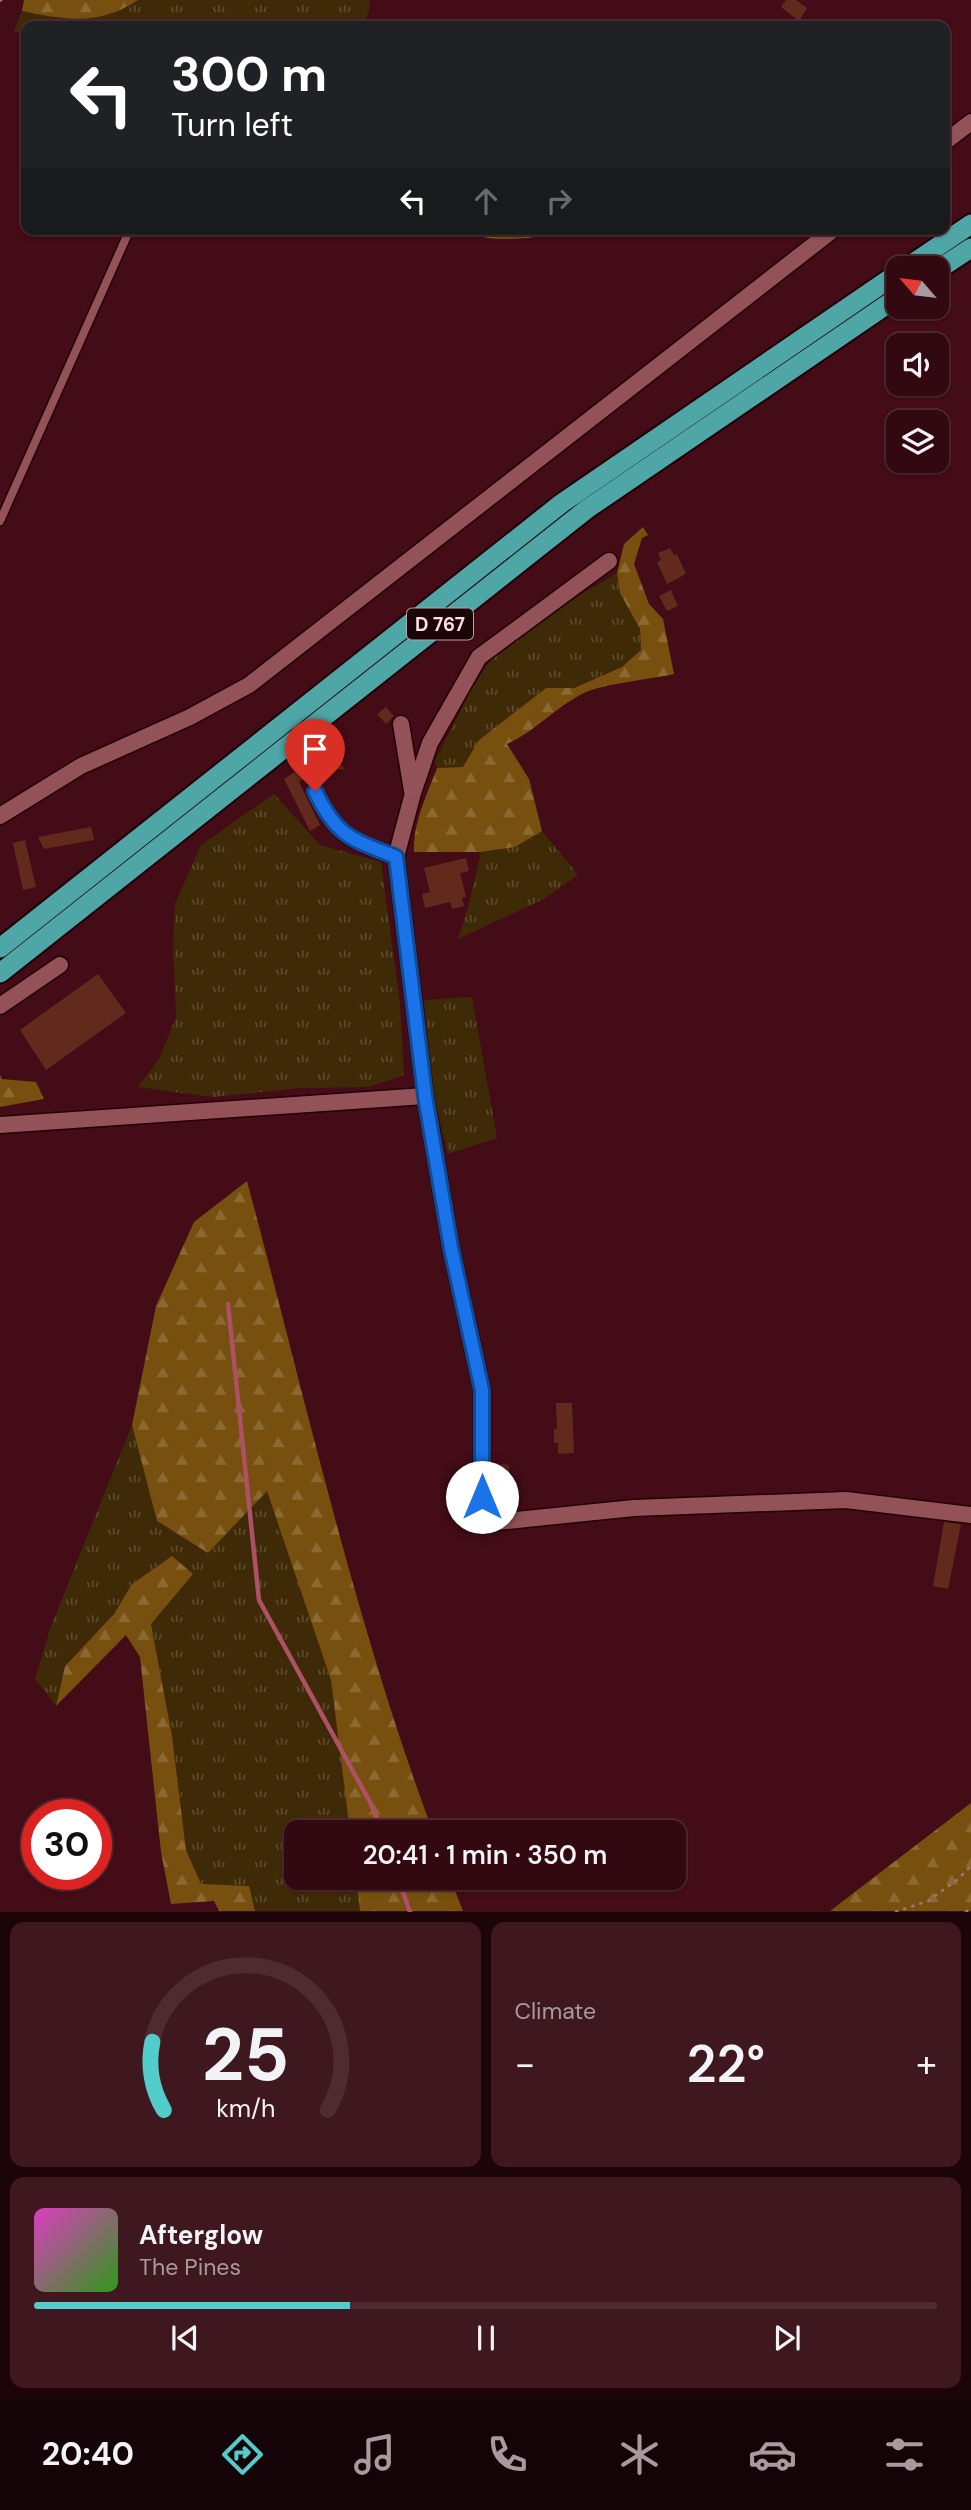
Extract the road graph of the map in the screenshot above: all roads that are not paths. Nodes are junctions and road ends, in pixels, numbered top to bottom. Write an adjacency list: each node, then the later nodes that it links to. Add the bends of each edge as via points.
1 (971, 122): 2 (street)
2 (950, 138)
3 (971, 224): 7 (highway)
4 (127, 235): 11 (lane)
5 (826, 235): 16 (street, via 248,685 81,766)
6 (971, 248): 8 (highway)
7 (924, 256)
8 (949, 262)
9 (886, 282): 18 (highway, D 767, via 562,503)
10 (886, 305): 20 (highway, D 767, via 587,509)
11 (0, 521)
12 (609, 561): 15 (street, via 478,657 430,743)
13 (401, 724): 15 (street)
14 (315, 791): 17 (street, via 326,813 349,839)
15 (413, 793): 17 (street)
16 (0, 816)
17 (396, 857): 22 (street)
18 (0, 948)
19 (60, 965): 21 (street)
20 (0, 973)
21 (0, 1006)
22 (425, 1096): 23 (street); 24 (street, via 482,1390 482,1497 497,1522 634,1508 846,1500)
23 (0, 1125)
24 (971, 1515)

